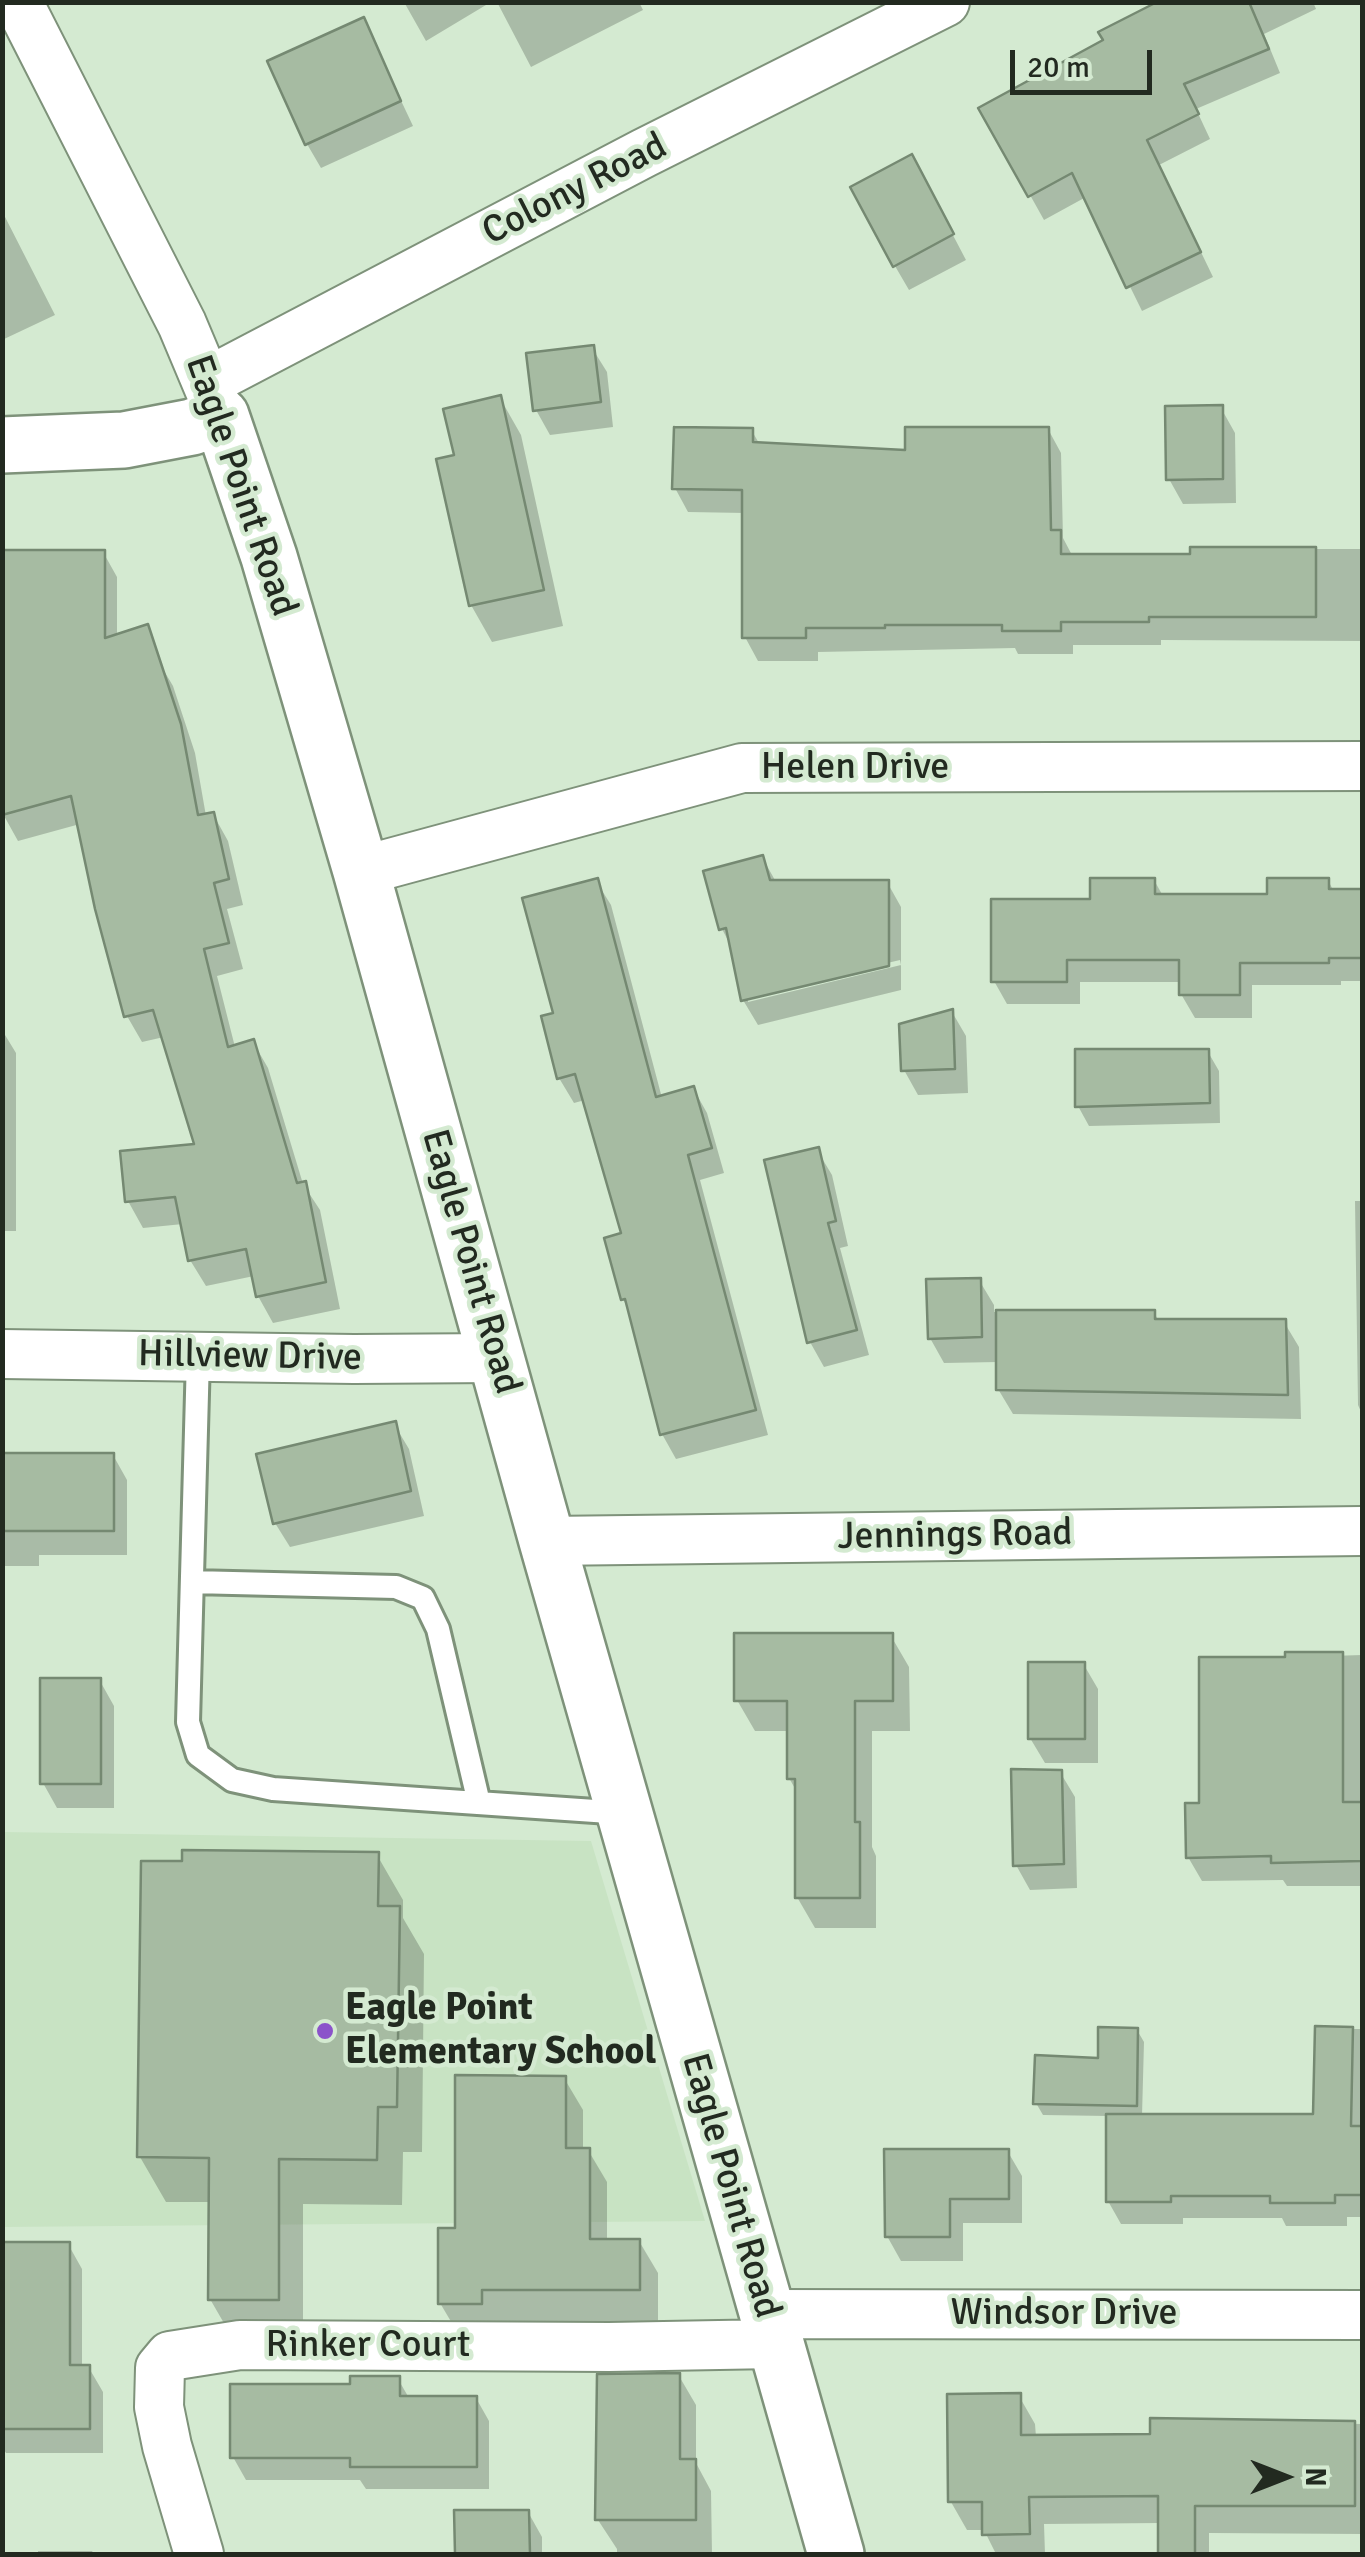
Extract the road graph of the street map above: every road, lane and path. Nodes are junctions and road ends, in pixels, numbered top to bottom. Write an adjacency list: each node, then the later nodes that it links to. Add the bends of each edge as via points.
1 (18, 2): 3 (street, Eagle Point Road)
2 (945, 2): 3 (street, Colony Road, via 644,153)
3 (214, 399): 4 (street, Colony Road, via 192,427 124,440); 6 (street, Eagle Point Road, via 269,557)
4 (2, 444)
5 (1362, 766): 6 (street, Helen Drive, via 742,768)
6 (360, 871): 9 (street, Eagle Point Road)
7 (2, 1354): 8 (street, Hillview Drive)
8 (198, 1357): 9 (street, Hillview Drive); 12 (lane)
9 (496, 1358): 11 (street, Eagle Point Road)
10 (1362, 1531): 11 (street, Jennings Road)
11 (547, 1541): 14 (street, Eagle Point Road)
12 (192, 1582): 13 (lane, via 396,1587 424,1598 438,1628); 13 (lane, via 188,1722 198,1755 232,1780 273,1789)
13 (479, 1804): 14 (lane)
14 (624, 1813): 16 (street, Eagle Point Road)
15 (1362, 2315): 16 (street, Windsor Drive)
16 (770, 2329): 17 (street, Rinker Court, via 610,2347 240,2346 170,2356 160,2368 160,2407); 18 (street, Eagle Point Road)
17 (199, 2554)
18 (836, 2554)

